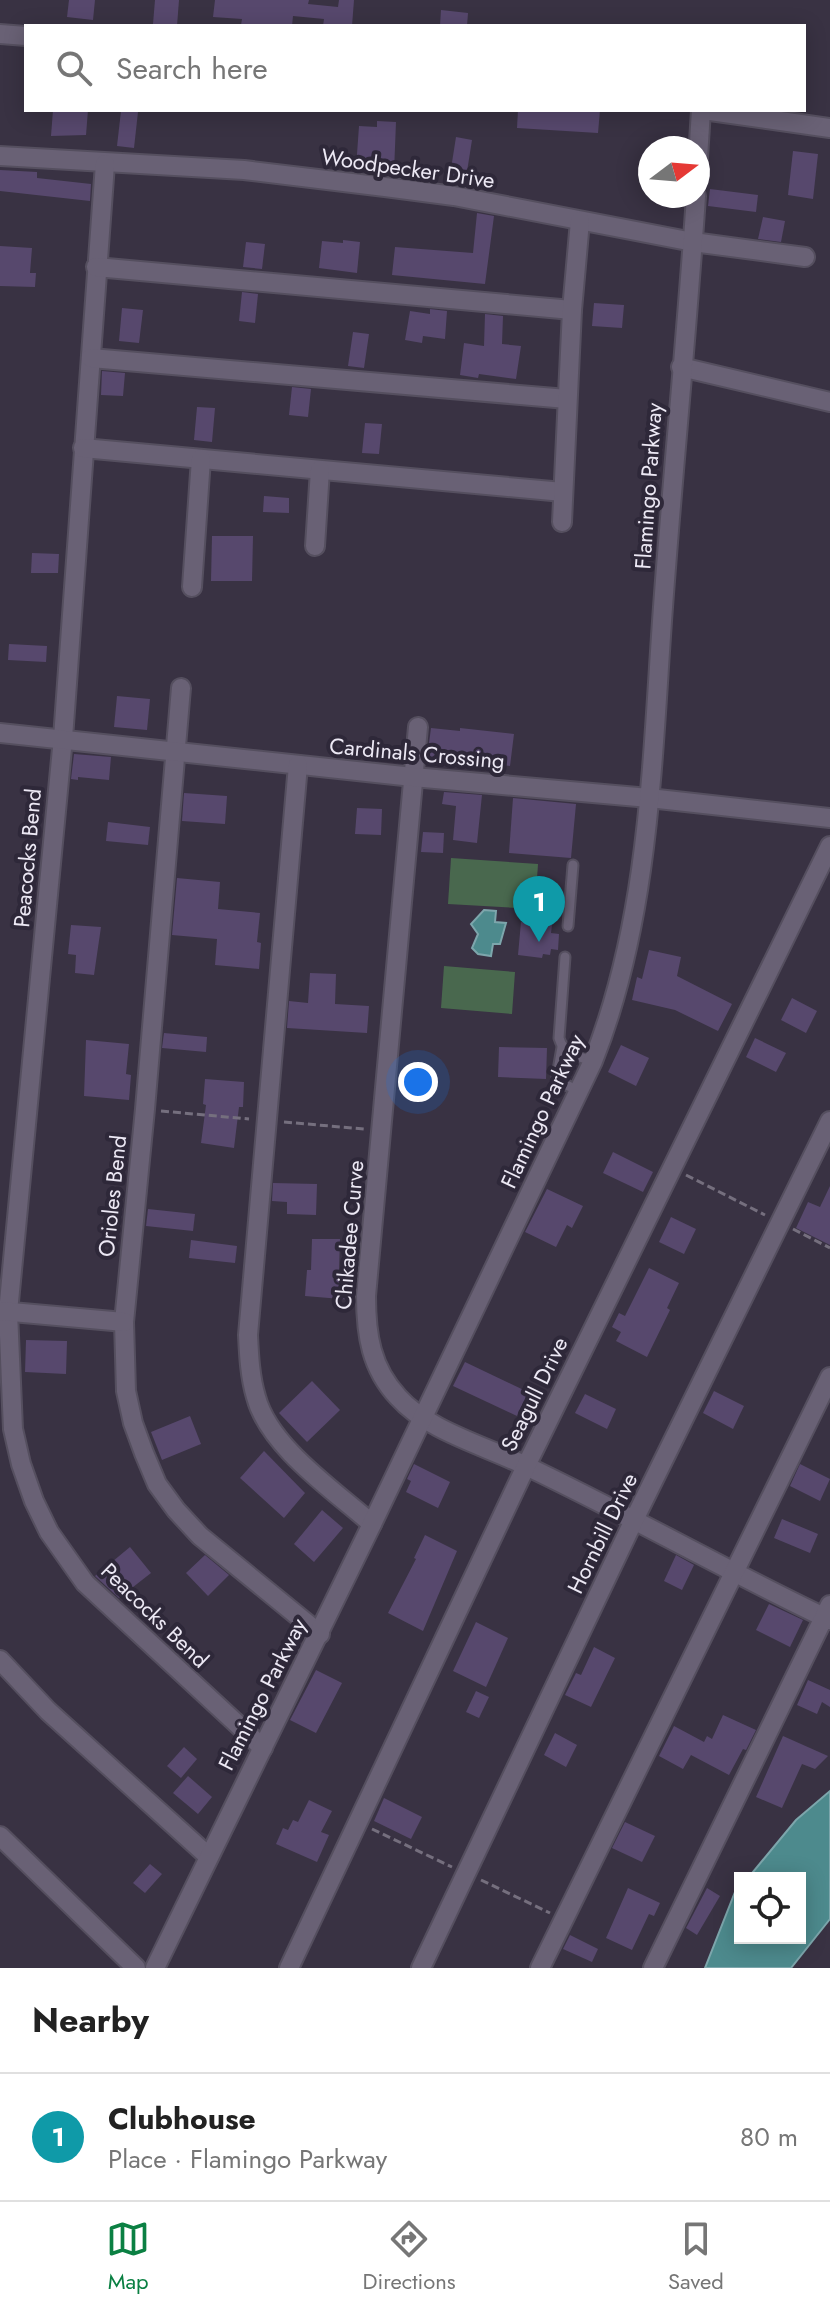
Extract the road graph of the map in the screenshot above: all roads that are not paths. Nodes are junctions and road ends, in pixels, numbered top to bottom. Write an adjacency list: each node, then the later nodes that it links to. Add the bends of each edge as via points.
1 (0, 34): 2 (street)
2 (24, 36)
3 (702, 112): 6 (street)
4 (716, 112): 5 (street)
5 (830, 128)
6 (700, 136)
7 (0, 156): 8 (street, Woodpecker Drive)
8 (105, 164): 10 (street, Woodpecker Drive, via 244,170 454,196); 13 (street, Peacocks Bend)
9 (695, 208): 11 (street, Flamingo Parkway)
10 (580, 221): 11 (street, Woodpecker Drive); 14 (street)
11 (693, 242): 12 (street, Woodpecker Drive); 16 (street, Flamingo Parkway)
12 (805, 257)
13 (96, 267): 14 (street); 15 (street, Peacocks Bend)
14 (572, 310): 17 (street)
15 (91, 358): 17 (street); 19 (street, Peacocks Bend)
16 (681, 367): 18 (street); 33 (street, Flamingo Parkway)
17 (567, 399): 22 (street)
18 (830, 402)
19 (83, 448): 20 (street); 29 (street, Peacocks Bend)
20 (201, 459): 21 (street); 25 (street)
21 (320, 470): 22 (street); 24 (street)
22 (563, 492): 23 (street)
23 (562, 522)
24 (315, 546)
25 (192, 587)
26 (181, 688): 30 (street, Orioles Bend)
27 (418, 727): 32 (street, Chikadee Curve)
28 (0, 733): 29 (street, Cardinals Crossing)
29 (63, 738): 30 (street, Cardinals Crossing); 43 (street, Peacocks Bend)
30 (176, 751): 31 (street, Cardinals Crossing); 44 (street, Orioles Bend)
31 (298, 765): 32 (street, Cardinals Crossing); 49 (street, via 248,1335 250,1367 256,1400 269,1426)
32 (413, 777): 33 (street, Cardinals Crossing); 46 (street, Chikadee Curve, via 366,1325 382,1376)
33 (649, 798): 34 (street, Cardinals Crossing); 40 (street, Flamingo Parkway, via 626,962)
34 (830, 818)
35 (830, 846): 47 (street, Seagull Drive)
36 (573, 865): 37 (lane)
37 (568, 926)
38 (565, 957): 39 (lane)
39 (562, 1047): 40 (lane); 41 (lane, via 557,1076)
40 (593, 1061): 41 (street, Flamingo Parkway)
41 (579, 1091): 46 (street, Flamingo Parkway)
42 (830, 1121): 48 (street, Hornbill Drive)
43 (4, 1311): 44 (street); 54 (street, Peacocks Bend, via 13,1429 25,1476 49,1532 103,1602)
44 (124, 1322): 52 (street, Orioles Bend, via 126,1391 157,1484 200,1536)
45 (830, 1377): 50 (street)
46 (422, 1418): 47 (street, Chikadee Curve); 49 (street, Flamingo Parkway)
47 (526, 1466): 48 (street, Chikadee Curve); 59 (street, Seagull Drive)
48 (634, 1520): 50 (street, Chikadee Curve); 60 (street, Hornbill Drive)
49 (372, 1524): 52 (street, Flamingo Parkway)
50 (733, 1573): 51 (street, Chikadee Curve); 61 (street)
51 (828, 1614): 62 (street)
52 (320, 1634): 54 (street, Flamingo Parkway)
53 (0, 1660): 56 (street, via 48,1711)
54 (263, 1748): 56 (street, Flamingo Parkway)
55 (0, 1836): 57 (street)
56 (208, 1856): 58 (street, Flamingo Parkway)
57 (136, 1968)
58 (155, 1968)
59 (289, 1968)
60 (421, 1968)
61 (540, 1968)
62 (653, 1968)

